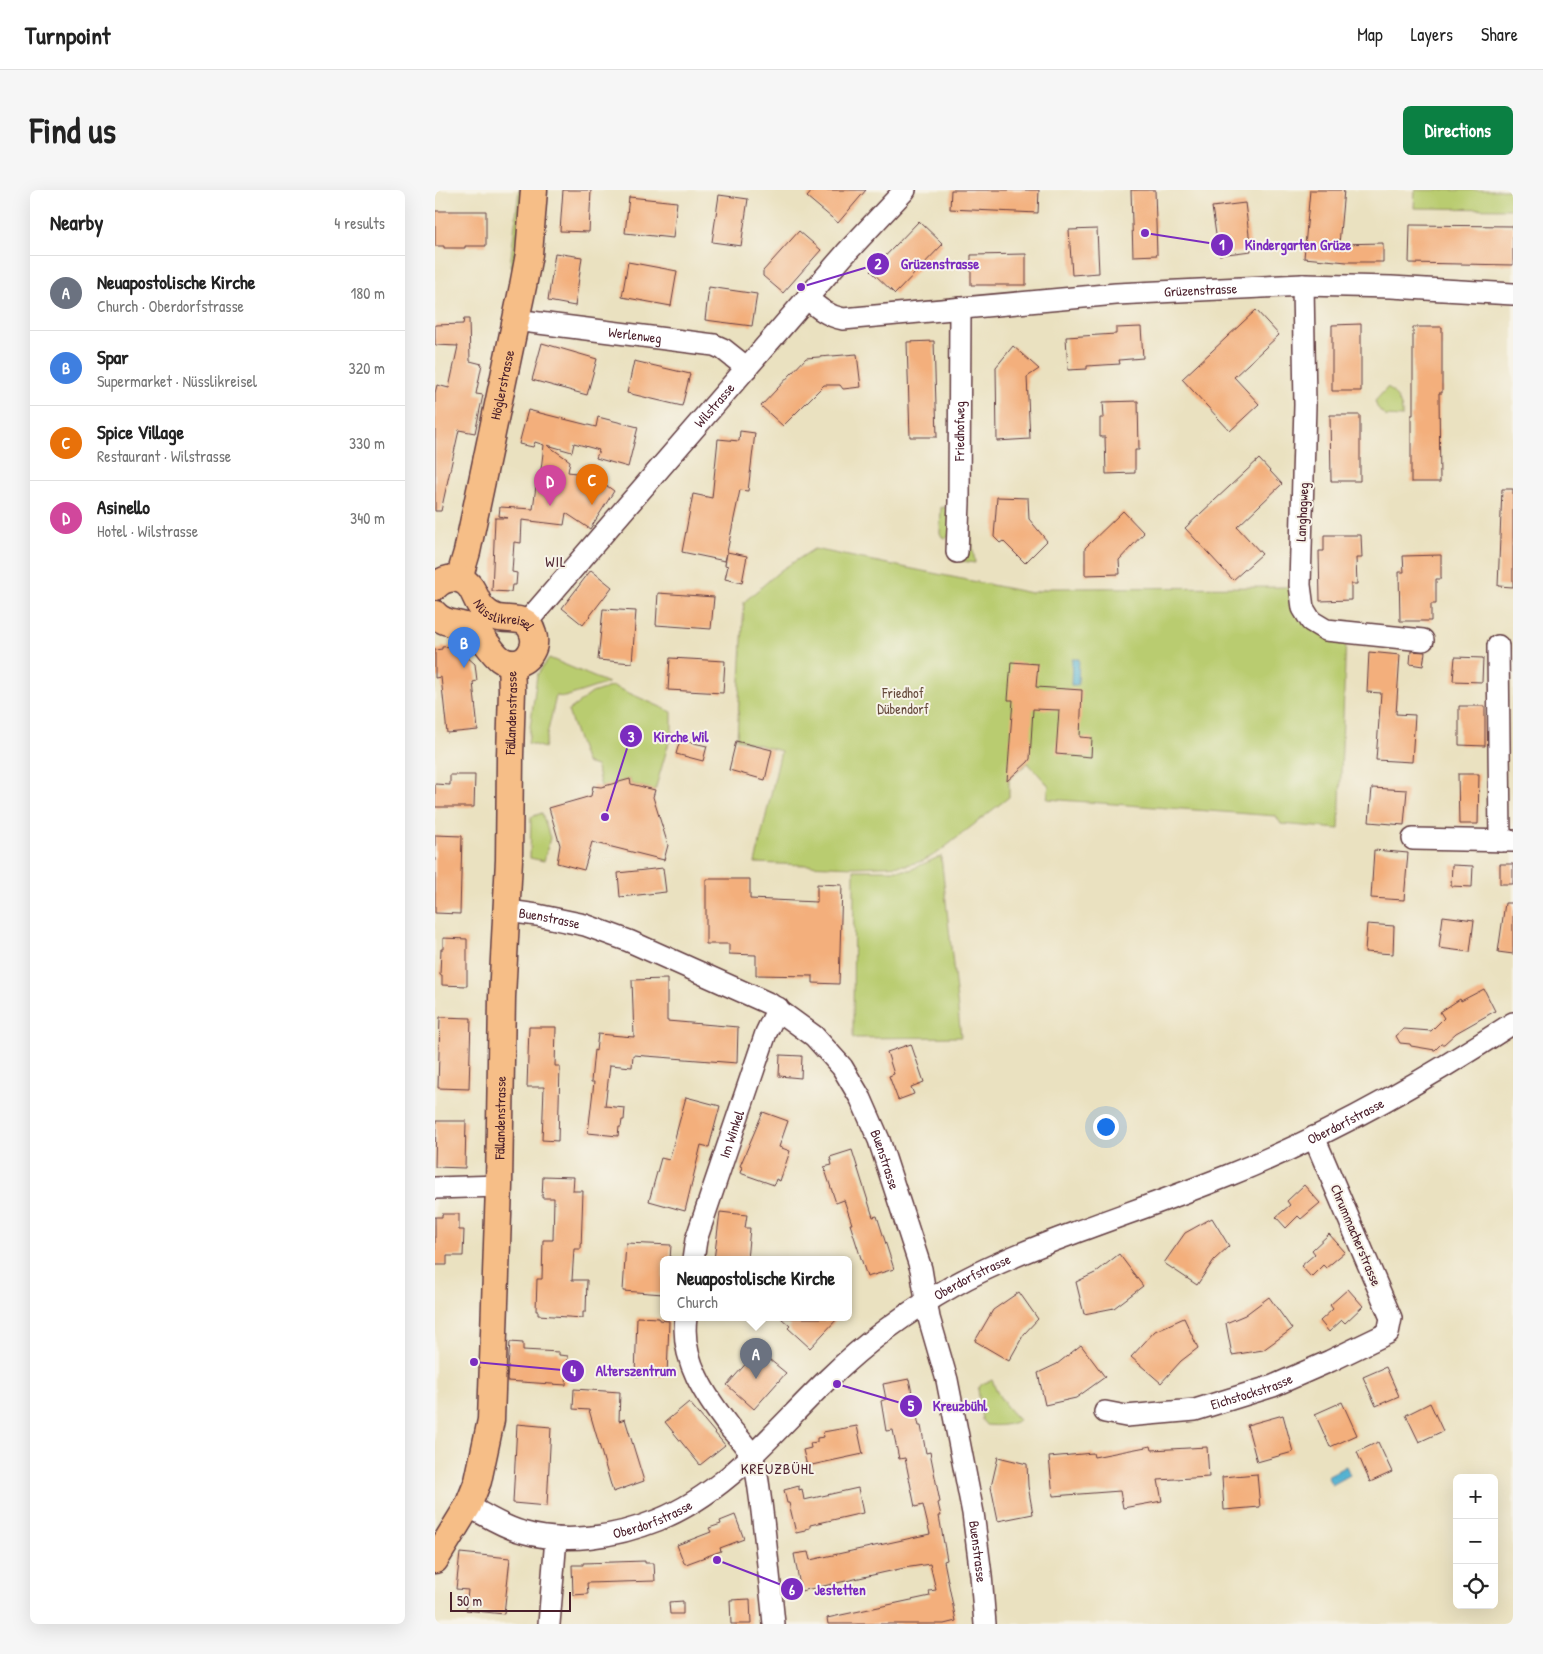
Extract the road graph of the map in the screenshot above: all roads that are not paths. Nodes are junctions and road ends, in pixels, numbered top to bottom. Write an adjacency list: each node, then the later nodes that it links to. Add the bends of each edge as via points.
1 (534, 190): 7 (main road, Höglerstrasse, via 529,254)
2 (905, 190): 5 (street, Wilstrasse)
3 (1303, 285): 4 (street, Grüzenstrasse); 6 (street, Grüzenstrasse, via 1116,294); 13 (street, Langhagweg, via 1305,405 1300,585 1303,608 1311,620 1326,630)
4 (1513, 294)
5 (807, 298): 6 (street, Grüzenstrasse, via 829,316 843,319); 8 (street, Wilstrasse)
6 (960, 308): 9 (street, Friedhofweg)
7 (515, 320): 8 (street, Werlenweg, via 715,345); 10 (main road, Höglerstrasse, via 468,547)
8 (747, 368): 12 (street, Wilstrasse)
9 (957, 552)
10 (447, 583): 12 (main road, Nüsslikreisel, via 468,584 487,612 499,618 517,618)
11 (435, 614): 15 (main road, via 443,621 474,630 497,657)
12 (526, 623): 15 (main road, Nüsslikreisel, via 533,634 534,646 524,660)
13 (1423, 640)
14 (1499, 646): 17 (street)
15 (511, 663): 18 (main road, Fällandenstrasse)
16 (1413, 839): 17 (street)
17 (1507, 841)
18 (508, 910): 19 (street, Buenstrasse, via 603,931); 22 (main road, Fällandenstrasse, via 502,997)
19 (777, 1008): 24 (street, Im Winkel, via 698,1234); 25 (street, Buenstrasse, via 814,1036 830,1053 861,1099 879,1140 918,1259)
20 (1513, 1023): 21 (street, Oberdorfstrasse, via 1448,1064)
21 (1314, 1137): 25 (street, Oberdorfstrasse, via 1225,1177 1021,1252 955,1284); 27 (street, Chrummacherstrasse, via 1391,1318)
22 (499, 1186): 23 (street); 30 (main road, Fällandenstrasse, via 491,1420 478,1481)
23 (435, 1188)
24 (694, 1256)
25 (927, 1302): 29 (street, Oberdorfstrasse, via 871,1341); 35 (street, Buenstrasse, via 947,1380 973,1513)
26 (686, 1321): 29 (street, via 688,1347 699,1384)
27 (1388, 1333): 28 (street, Eichstockstrasse, via 1273,1386 1195,1410 1126,1416)
28 (1105, 1412)
29 (752, 1455): 31 (street, Oberdorfstrasse, via 707,1493 657,1520 617,1533); 34 (street)
30 (468, 1506): 31 (street, Oberdorfstrasse, via 521,1532); 32 (main road, Fällandenstrasse)
31 (556, 1538): 33 (street)
32 (435, 1560)
33 (549, 1624)
34 (774, 1624)
35 (985, 1624)

